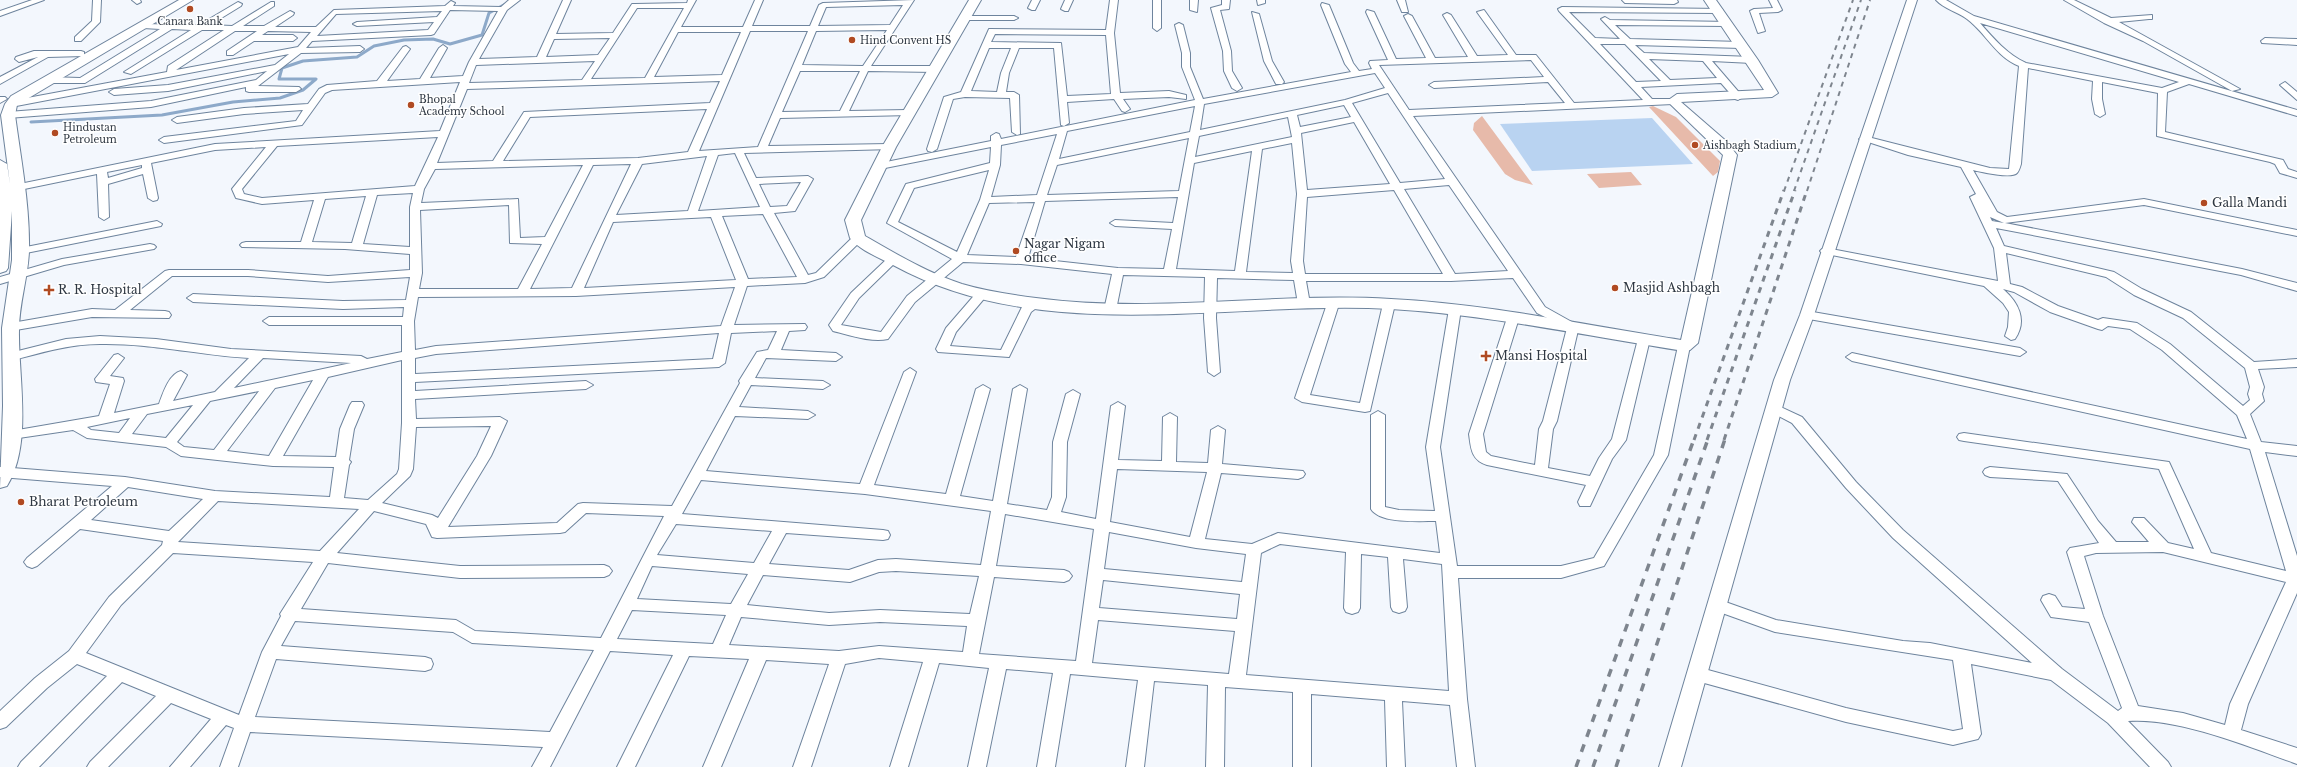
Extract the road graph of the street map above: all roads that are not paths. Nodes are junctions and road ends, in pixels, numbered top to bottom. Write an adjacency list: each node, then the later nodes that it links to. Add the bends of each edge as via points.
1 (40, 0): 33 (street)
2 (97, 0): 81 (street, via 96,22)
3 (176, 0): 96 (main road)
4 (187, 0): 62 (main road)
5 (422, 0): 36 (street)
6 (516, 0): 37 (street)
7 (567, 0): 78 (street)
8 (759, 0): 70 (street)
9 (975, 0): 52 (main road)
10 (1036, 0): 34 (street)
11 (1069, 0): 38 (street)
12 (1114, 0): 75 (street)
13 (1157, 0): 69 (street)
14 (1194, 0): 42 (street)
15 (1226, 0): 140 (street, via 1226,7 1214,8 1227,51 1228,72)
16 (1400, 0): 105 (street)
17 (1575, 0): 39 (street)
18 (1599, 0): 40 (street)
19 (1625, 0): 20 (street, via 1674,2); 43 (street)
20 (1673, 0)
21 (1710, 0): 44 (main road)
22 (1773, 0): 74 (street, via 1778,10 1754,11)
23 (1912, 0): 179 (street, via 1906,24)
24 (1940, 0): 55 (street)
25 (2068, 0): 57 (street)
26 (909, 1): 65 (street); 68 (street, via 827,3 823,5)
27 (691, 2): 72 (street); 76 (street, via 635,6)
28 (238, 4): 64 (street)
29 (271, 4): 66 (street)
30 (451, 4): 32 (street); 36 (street); 56 (street)
31 (1325, 4): 118 (street, via 1349,64)
32 (485, 6): 37 (street)
33 (18, 8): 35 (street); 48 (street)
34 (1032, 8)
35 (0, 9)
36 (418, 9): 41 (street)
37 (501, 9): 106 (street)
38 (1065, 9)
39 (1579, 9): 40 (street); 83 (street, via 1562,9)
40 (1600, 9): 43 (street); 58 (street)
41 (369, 10): 59 (street); 71 (street, via 334,12)
42 (1194, 10)
43 (1631, 10): 44 (street)
44 (1718, 11): 60 (main road)
45 (1370, 12): 107 (street)
46 (1481, 12): 99 (street)
47 (290, 13): 67 (street)
48 (0, 14)
49 (1255, 14): 132 (street, via 1268,61)
50 (1447, 15): 101 (street)
51 (2149, 17): 57 (street)
52 (966, 18): 53 (street); 113 (main road)
53 (997, 18): 54 (street); 73 (street)
54 (1014, 18)
55 (1971, 18): 109 (street, via 1989,39 2014,61); 129 (street)
56 (440, 19): 59 (street); 77 (street, via 431,32)
57 (2106, 21): 123 (street, via 2146,39)
58 (1608, 22): 60 (street); 85 (street)
59 (357, 24): 77 (street)
60 (1727, 24): 89 (main road)
61 (1178, 25): 152 (street, via 1185,49 1186,67)
62 (143, 26): 63 (street); 124 (main road)
63 (171, 26): 64 (street); 124 (street, via 82,81)
64 (202, 27): 66 (street); 116 (street)
65 (892, 27): 68 (street); 112 (street)
66 (234, 28): 67 (street); 117 (street, via 171,68)
67 (266, 28): 71 (street); 79 (street)
68 (813, 28): 70 (street); 111 (street)
69 (1157, 28)
70 (746, 29): 72 (street); 120 (street)
71 (317, 30): 82 (street)
72 (675, 30): 125 (street)
73 (992, 31): 75 (street); 87 (street)
74 (1761, 31)
75 (1110, 33): 147 (street)
76 (616, 35): 78 (street); 98 (street)
77 (345, 37): 82 (street)
78 (550, 37): 103 (street)
79 (252, 38): 80 (street); 94 (street)
80 (293, 38)
81 (78, 39)
82 (310, 39): 93 (street)
83 (1593, 41): 85 (street); 137 (street)
84 (2265, 41): 86 (street)
85 (1628, 42): 89 (street); 97 (street)
86 (2297, 42)
87 (986, 44): 88 (street); 145 (street)
88 (1016, 45): 146 (street); 151 (street, via 1058,45)
89 (1741, 45): 104 (main road)
90 (443, 48): 130 (street)
91 (360, 49): 93 (street)
92 (406, 49): 135 (street)
93 (299, 50): 110 (street); 117 (street)
94 (230, 53)
95 (49, 54): 96 (street); 102 (street, via 34,54); 127 (street)
96 (82, 54): 157 (main road)
97 (1642, 56): 100 (street); 134 (street)
98 (601, 58): 103 (street); 131 (street)
99 (1514, 58): 101 (street); 108 (street, via 1533,57)
100 (1705, 58): 104 (street); 126 (street)
101 (1474, 59): 105 (street)
102 (19, 60)
103 (540, 60): 106 (street)
104 (1752, 60): 149 (main road, via 1772,93)
105 (1432, 61): 107 (street)
106 (473, 62): 133 (street)
107 (1393, 62): 115 (street, via 1373,63)
108 (1538, 64): 114 (street); 121 (street)
109 (2024, 64): 122 (street); 200 (street, via 2017,156 2013,172 1990,171)
110 (278, 66): 128 (street); 144 (street, via 168,88)
111 (796, 68): 112 (street); 170 (street)
112 (865, 69): 113 (street); 167 (street)
113 (936, 69): 164 (main road)
114 (1426, 69)
115 (1379, 70): 118 (street); 142 (street)
116 (128, 72)
117 (172, 74): 144 (street)
118 (1357, 74): 119 (street)
119 (1335, 77): 132 (street); 152 (street)
120 (725, 78): 125 (street); 159 (street)
121 (1550, 79): 136 (street); 158 (street)
122 (2098, 79): 143 (street); 168 (street, via 2097,99)
123 (2217, 79): 138 (street); 156 (street)
124 (48, 80): 157 (main road)
125 (648, 80): 131 (street)
126 (1724, 80): 134 (street); 149 (street)
127 (0, 81)
128 (258, 81): 141 (street, via 248,90); 157 (street, via 151,104)
129 (2189, 81): 138 (street); 143 (street)
130 (424, 82): 133 (street); 135 (street)
131 (585, 82): 133 (street)
132 (1279, 82): 140 (street)
133 (464, 83): 176 (street)
134 (1668, 83): 137 (street)
135 (380, 84): 161 (street, via 330,87 322,91)
136 (1434, 85)
137 (1633, 85): 153 (street)
138 (2202, 85): 156 (street)
139 (2286, 85): 150 (street)
140 (1237, 88): 152 (street)
141 (296, 89)
142 (1392, 89): 155 (street); 166 (street)
143 (2163, 91): 203 (street, via 2160,134 2273,160 2279,162 2284,171)
144 (66, 94): 157 (street)
145 (965, 94): 146 (street); 186 (street, via 949,97)
146 (1001, 94): 175 (street, via 1016,97)
147 (1116, 96): 148 (street, via 1169,94); 151 (street); 163 (street)
148 (1183, 97): 152 (street); 163 (street)
149 (1738, 97): 154 (main road, via 1677,98)
150 (2297, 97)
151 (1062, 99): 173 (street)
152 (1198, 99): 173 (street); 177 (street)
153 (1649, 101): 154 (street); 158 (street)
154 (1673, 101): 283 (main road, via 1730,155 1689,344)
155 (1347, 102): 165 (street); 171 (street)
156 (2259, 102): 162 (street)
157 (4, 104): 209 (main road)
158 (1570, 105): 166 (street)
159 (713, 106): 190 (street); 197 (street, via 527,114)
160 (2297, 106): 162 (street)
161 (311, 107): 172 (street, via 244,111); 174 (street, via 299,123)
162 (2281, 109): 169 (street)
163 (1125, 110): 173 (street)
164 (908, 113): 167 (street); 191 (main road)
165 (1292, 113): 177 (street); 178 (street)
166 (1408, 113): 206 (street)
167 (843, 114): 170 (street)
168 (2100, 114)
169 (2297, 114)
170 (777, 115): 185 (street)
171 (1357, 119): 178 (street); 207 (street)
172 (177, 120)
173 (1063, 126): 175 (street); 181 (street); 195 (street)
174 (241, 129): 180 (street); 183 (street)
175 (1017, 132): 181 (street)
176 (444, 134): 182 (street); 201 (street)
177 (1194, 134): 193 (street); 195 (street)
178 (1296, 135): 184 (street); 212 (street)
179 (1864, 139): 188 (street); 237 (street)
180 (164, 140)
181 (995, 140): 186 (street); 191 (street); 198 (street)
182 (273, 144): 183 (street); 213 (street, via 237,189 240,196 262,200)
183 (227, 146): 199 (street)
184 (1257, 148): 193 (street); 247 (street)
185 (762, 149): 187 (street); 191 (street)
186 (932, 149): 191 (street)
187 (738, 150): 189 (street); 204 (street)
188 (1905, 150): 200 (street); 225 (street, via 1959,170)
189 (714, 152): 190 (street); 220 (street)
190 (692, 155): 192 (street)
191 (884, 157): 228 (main road, via 853,220)
192 (638, 161): 194 (street); 222 (street)
193 (1190, 161): 211 (street)
194 (589, 163): 197 (street); 229 (street)
195 (1052, 163): 215 (street)
196 (0, 164): 209 (main road)
197 (496, 164): 201 (street)
198 (995, 164): 216 (street); 238 (street, via 910,186 892,223)
199 (147, 165): 202 (street); 205 (street); 214 (street)
200 (1965, 165): 227 (street, via 1994,214 2005,220 2144,202)
201 (431, 166): 208 (street)
202 (102, 169): 205 (street); 209 (street)
203 (2297, 175)
204 (753, 181): 218 (street); 218 (street, via 808,179 791,209)
205 (102, 182): 221 (street)
206 (1452, 182): 207 (street); 245 (street)
207 (1397, 187): 212 (street); 251 (street)
208 (419, 189): 210 (street); 217 (street)
209 (7, 190): 235 (main road); 241 (main road)
210 (372, 192): 213 (street); 233 (street)
211 (1183, 194): 215 (street); 226 (street)
212 (1302, 194): 249 (street)
213 (321, 196): 231 (street)
214 (153, 198)
215 (1042, 198): 216 (street); 240 (street)
216 (985, 200): 238 (street)
217 (415, 206): 229 (street, via 514,201 514,241); 236 (street)
218 (767, 211): 219 (street); 252 (street)
219 (715, 213): 220 (street); 255 (street, via 742,276)
220 (692, 214): 222 (street)
221 (104, 217)
222 (609, 219): 258 (street)
223 (1115, 223): 226 (street)
224 (157, 224): 235 (street)
225 (1988, 224): 234 (street); 257 (street, via 2242,272)
226 (1177, 226): 244 (street)
227 (2297, 233)
228 (858, 238): 239 (main road); 252 (street, via 820,275)
229 (549, 240): 259 (street)
230 (246, 245): 231 (street)
231 (306, 245): 233 (street)
232 (150, 247): 248 (street, via 62,262)
233 (357, 247): 236 (street)
234 (2000, 248): 256 (street); 294 (street, via 2110,274 2138,292 2187,315)
235 (21, 251): 248 (main road)
236 (415, 251): 243 (street)
237 (1826, 251): 254 (street); 272 (street)
238 (960, 258): 240 (street); 250 (street)
239 (893, 259): 250 (main road); 250 (street, via 846,307 835,325 837,328 884,336 911,299)
240 (1021, 261): 242 (street)
241 (0, 268)
242 (1118, 271): 244 (street); 269 (street)
243 (416, 273): 262 (street); 270 (street, via 328,279 168,273)
244 (1169, 274): 246 (street)
245 (1516, 274): 251 (street); 276 (street, via 1541,310)
246 (1210, 275): 247 (street); 267 (street)
247 (1240, 275): 249 (street)
248 (19, 276): 253 (street); 277 (main road)
249 (1298, 277): 251 (street); 264 (street)
250 (934, 278): 260 (main road)
251 (1450, 278)
252 (805, 280): 255 (street)
253 (0, 281)
254 (1987, 282): 256 (street); 281 (street, via 2015,311 2017,324)
255 (742, 284): 258 (street); 280 (street)
256 (2004, 286): 316 (street, via 2018,290 2054,309 2102,326 2103,322 2133,326 2166,347)
257 (2297, 287)
258 (576, 292): 259 (street)
259 (522, 293): 262 (street)
260 (982, 294): 263 (main road); 263 (street, via 950,331 942,349 1005,354 1026,310)
261 (193, 298): 262 (street, via 343,305)
262 (413, 298): 275 (street)
263 (1037, 303): 269 (main road)
264 (1304, 304): 265 (main road); 267 (main road)
265 (1333, 304): 266 (main road); 266 (street, via 1302,398 1364,408)
266 (1389, 304): 268 (main road)
267 (1210, 307): 269 (main road); 296 (street)
268 (1455, 309): 273 (main road); 352 (street, via 1432,447)
269 (1110, 310)
270 (119, 312): 271 (street); 277 (street, via 84,314)
271 (165, 315)
272 (1807, 315): 284 (street); 313 (street)
273 (1513, 318): 276 (main road); 336 (street, via 1476,440 1479,454 1484,458)
274 (269, 321): 275 (street)
275 (408, 321): 287 (street)
276 (1573, 326): 282 (main road); 336 (street, via 1546,430)
277 (10, 327): 288 (main road)
278 (785, 327): 279 (street); 280 (street); 285 (street)
279 (801, 327)
280 (726, 329): 287 (street, via 464,347); 299 (street, via 719,363)
281 (2011, 336)
282 (1644, 339): 283 (main road); 342 (street, via 1619,440)
283 (1684, 346): 370 (street, via 1660,455 1599,562 1561,572)
284 (2020, 352)
285 (773, 353): 289 (street); 300 (street, via 761,355)
286 (259, 355): 288 (street, via 156,343 100,340 66,343); 292 (street); 307 (street)
287 (408, 355): 292 (street); 299 (street)
288 (10, 357): 324 (main road)
289 (836, 357)
290 (1852, 357): 328 (street)
291 (118, 358): 320 (street, via 101,379 118,381)
292 (374, 361): 297 (street)
293 (2297, 363): 294 (street)
294 (2251, 366): 316 (street, via 2257,387 2257,401)
295 (910, 372): 343 (street)
296 (1214, 372)
297 (323, 374): 301 (street); 331 (street)
298 (181, 375): 312 (street)
299 (408, 378): 308 (street)
300 (745, 382): 303 (street); 315 (street)
301 (271, 384): 307 (street); 330 (street)
302 (586, 385): 308 (street)
303 (823, 385)
304 (983, 389): 345 (street)
305 (1020, 389): 349 (street)
306 (1073, 394): 351 (street, via 1060,442 1060,497)
307 (220, 395): 309 (street)
308 (409, 395): 321 (street)
309 (206, 398): 312 (street); 327 (street)
310 (357, 405): 332 (street, via 347,429)
311 (1118, 406): 333 (street)
312 (164, 407): 314 (street)
313 (1774, 408): 380 (street); 406 (street, via 1797,420 1851,485 1898,534)
314 (143, 411): 320 (street); 326 (street)
315 (729, 411): 317 (street); 340 (street)
316 (2243, 413): 328 (street)
317 (808, 415)
318 (1378, 415): 352 (street, via 1378,509 1391,514)
319 (1170, 417): 334 (street)
320 (105, 418): 322 (street)
321 (409, 423): 348 (street, via 406,469 402,476); 357 (street, via 500,421 484,456)
322 (76, 425): 324 (street); 326 (street, via 87,434)
323 (1218, 430): 335 (street)
324 (12, 435): 339 (main road)
325 (1964, 437): 366 (street, via 2164,465)
326 (122, 438): 327 (street)
327 (169, 443): 330 (street, via 181,451)
328 (2256, 446): 329 (street); 376 (street)
329 (2297, 451)
330 (218, 454): 331 (street)
331 (273, 461): 332 (street)
332 (344, 462): 347 (street)
333 (1111, 464): 334 (street); 355 (street)
334 (1169, 466): 335 (street)
335 (1215, 468): 338 (street); 360 (street)
336 (1541, 470): 342 (street)
337 (1990, 472): 363 (street, via 2062,477 2093,525)
338 (1298, 474)
339 (1, 475): 341 (street)
340 (696, 475): 343 (street); 350 (street)
341 (125, 482): 344 (street); 354 (street)
342 (1594, 482): 346 (street)
343 (865, 489): 345 (street)
344 (214, 496): 347 (street); 359 (street)
345 (952, 500): 349 (street)
346 (1585, 502)
347 (336, 503): 348 (street)
348 (371, 505): 357 (street, via 432,520); 367 (street)
349 (1000, 507): 351 (street); 372 (street)
350 (672, 514): 356 (street); 357 (street, via 582,508 560,528); 368 (street)
351 (1052, 516): 355 (street)
352 (1442, 516): 370 (street)
353 (2139, 522): 361 (street)
354 (77, 523): 359 (street); 369 (street)
355 (1103, 526): 360 (street); 374 (street)
356 (782, 527): 358 (street); 371 (street)
357 (437, 532)
358 (883, 535)
359 (170, 542): 367 (street); 395 (street, via 115,600)
360 (1196, 544): 364 (street)
361 (2163, 547): 363 (street); 366 (street)
362 (1354, 548): 364 (street, via 1278,538); 365 (street); 382 (street)
363 (2112, 548): 386 (street, via 2075,552)
364 (1254, 550): 377 (street)
365 (1395, 552): 370 (street); 381 (street)
366 (2206, 556): 376 (street)
367 (324, 557): 373 (street, via 460,572); 385 (street)
368 (647, 560): 371 (street); 379 (street)
369 (32, 562)
370 (1449, 566): 412 (street)
371 (759, 568): 372 (street, via 850,576 878,566 896,565); 383 (street)
372 (988, 570): 375 (street); 387 (street)
373 (604, 572)
374 (1097, 574): 377 (street); 384 (street)
375 (1064, 576)
376 (2297, 578): 418 (street, via 2239,704)
377 (1249, 589): 388 (street)
378 (2049, 600): 386 (street, via 2057,613)
379 (627, 604): 383 (street); 389 (street)
380 (1717, 605): 394 (street, via 1775,626); 405 (street)
381 (1399, 607)
382 (1352, 608)
383 (736, 610): 387 (street, via 829,619 880,616); 391 (street)
384 (1092, 613): 388 (street); 402 (street)
385 (288, 614): 389 (street, via 456,626 472,637); 392 (street)
386 (2095, 616): 413 (street)
387 (976, 620): 398 (street)
388 (1244, 626): 408 (street)
389 (605, 645): 390 (street); 419 (street)
390 (684, 649): 391 (street); 426 (street)
391 (718, 651): 393 (street)
392 (270, 652): 400 (street); 417 (street)
393 (760, 654): 397 (street); 427 (street)
394 (1961, 655): 405 (street, via 1972,734 1953,738 1846,714); 406 (street)
395 (75, 656): 404 (street); 416 (street, via 41,683)
396 (933, 656): 397 (street, via 879,652); 398 (street); 429 (street)
397 (839, 658): 428 (street)
398 (970, 659): 399 (street)
399 (999, 662): 401 (street); 430 (street)
400 (425, 664)
401 (1062, 666): 402 (street); 431 (street)
402 (1084, 668): 403 (street)
403 (1147, 673): 407 (street); 432 (street)
404 (120, 674): 410 (street); 421 (street)
405 (1697, 674): 437 (street)
406 (2056, 674): 415 (street)
407 (1217, 679): 408 (street); 433 (street)
408 (1237, 680): 409 (street)
409 (1302, 685): 411 (street); 434 (street)
410 (168, 694): 414 (street); 422 (street)
411 (1393, 694): 412 (street); 435 (street)
412 (1458, 699): 436 (street)
413 (2132, 712): 415 (street); 418 (street)
414 (224, 716): 417 (street); 423 (street)
415 (2114, 718): 438 (street)
416 (0, 722)
417 (242, 724): 419 (street); 424 (street)
418 (2231, 733): 420 (street)
419 (555, 740): 425 (street)
420 (2297, 756)
421 (27, 767)
422 (96, 767)
423 (179, 767)
424 (229, 767)
425 (541, 767)
426 (626, 767)
427 (712, 767)
428 (802, 767)
429 (899, 767)
430 (977, 767)
431 (1046, 767)
432 (1135, 767)
433 (1215, 767)
434 (1302, 767)
435 (1396, 767)
436 (1466, 767)
437 (1670, 767)
438 (2162, 767)

